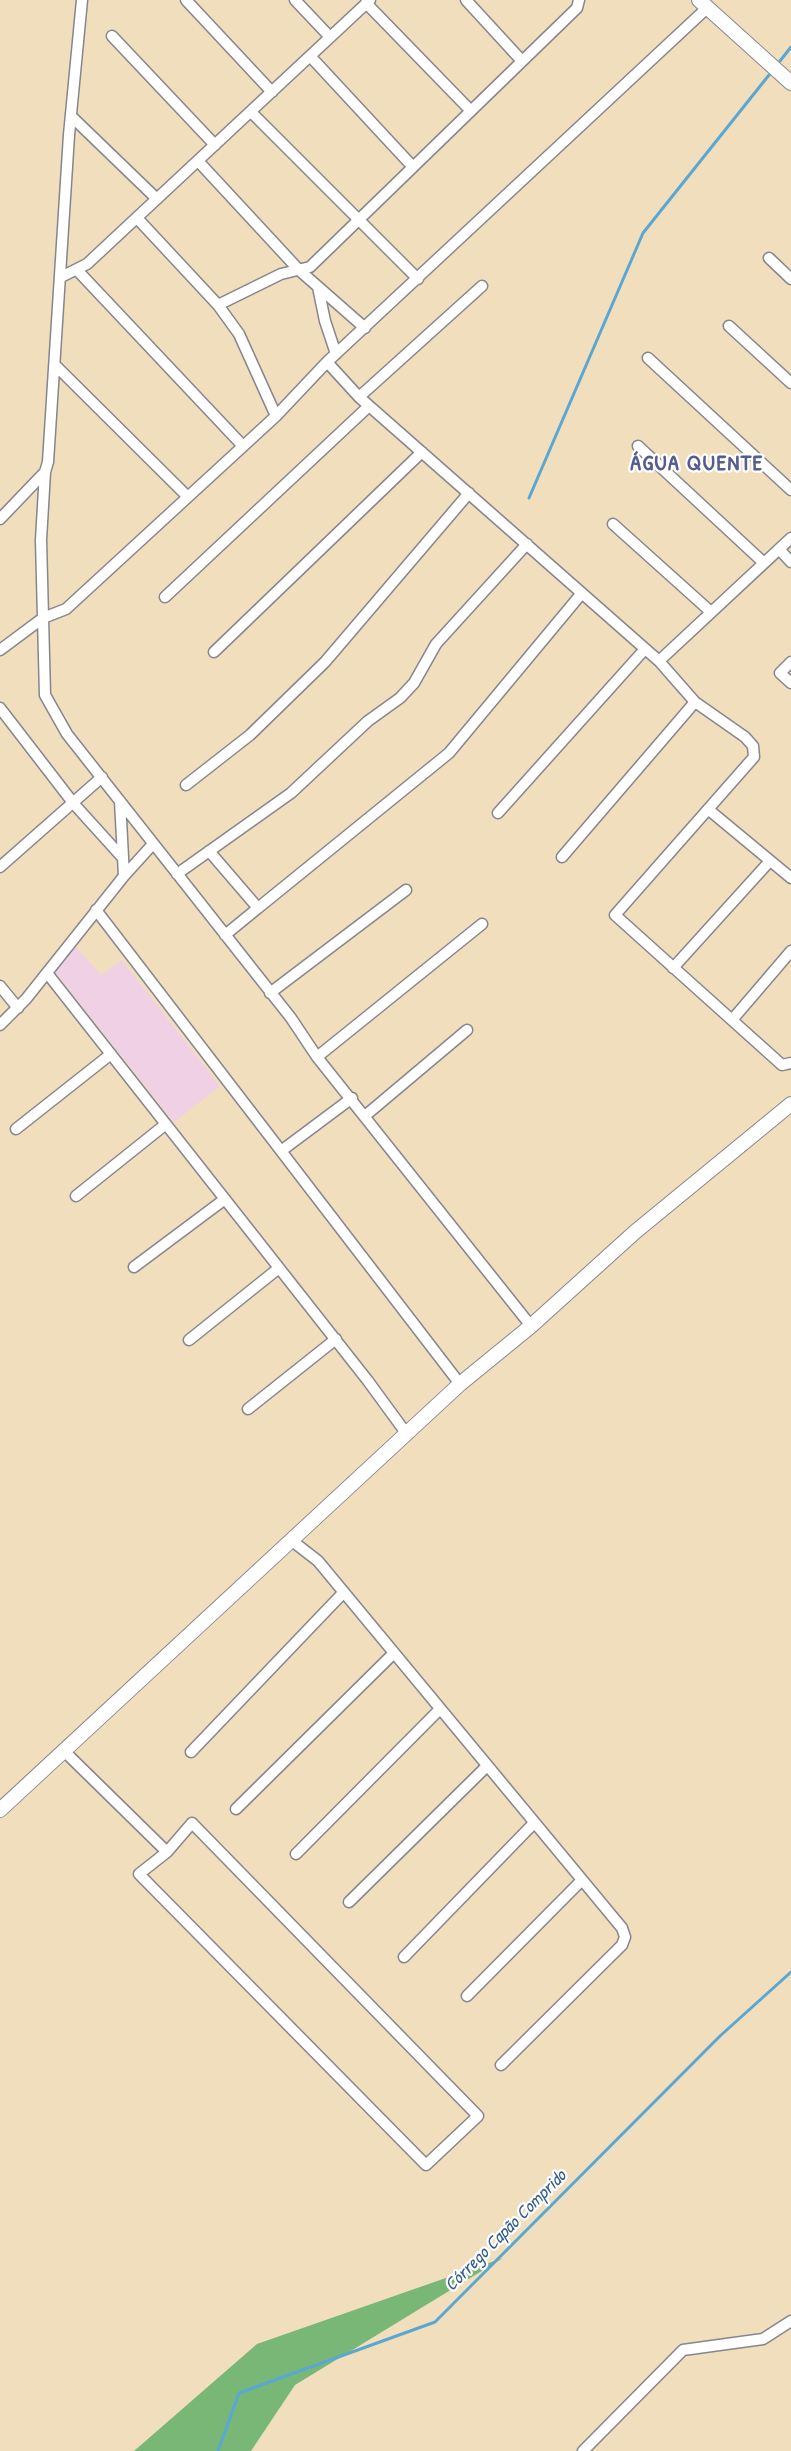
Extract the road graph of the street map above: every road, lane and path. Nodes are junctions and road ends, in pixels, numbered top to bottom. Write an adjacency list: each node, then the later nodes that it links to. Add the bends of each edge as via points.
1 (82, 0): 16 (street)
2 (186, 0): 13 (street)
3 (295, 0): 9 (street)
4 (466, 0): 11 (street)
5 (579, 0): 11 (street, via 577,8)
6 (368, 2): 9 (street); 14 (street)
7 (703, 4): 12 (street); 27 (street)
8 (112, 36): 17 (street)
9 (330, 37): 10 (street)
10 (310, 56): 13 (street); 19 (street)
11 (522, 61): 14 (street)
12 (791, 83)
13 (272, 92): 15 (street)
14 (471, 111): 19 (street)
15 (251, 112): 17 (street); 22 (street)
16 (71, 116): 20 (street); 26 (street)
17 (215, 145): 18 (street)
18 (198, 161): 20 (street); 25 (street)
19 (413, 167): 22 (street)
20 (157, 199): 21 (street)
21 (136, 218): 24 (street); 31 (street)
22 (359, 220): 25 (street, via 310,267); 27 (street)
23 (769, 258): 28 (street)
24 (77, 270): 26 (street); 42 (street)
25 (299, 270): 29 (street); 31 (street, via 281,274)
26 (61, 277): 37 (street)
27 (418, 279): 33 (street)
28 (791, 279)
29 (318, 286): 33 (street); 34 (street)
30 (482, 286): 39 (street)
31 (218, 305): 41 (street, via 239,334)
32 (729, 326): 38 (street)
33 (365, 328): 34 (street)
34 (336, 354): 36 (street)
35 (648, 358): 46 (street)
36 (327, 362): 39 (street); 41 (street)
37 (55, 365): 45 (street); 48 (street)
38 (791, 383)
39 (359, 397): 40 (street)
40 (369, 406): 44 (street); 57 (street)
41 (276, 416): 42 (street)
42 (243, 446): 48 (street)
43 (638, 446): 55 (street)
44 (422, 452): 47 (street); 62 (street)
45 (45, 472): 49 (street); 59 (street, via 41,540)
46 (791, 490)
47 (469, 493): 52 (street); 69 (street, via 324,662 250,735)
48 (188, 497): 59 (street, via 66,609)
49 (0, 519)
50 (613, 524): 58 (street)
51 (791, 538): 53 (street)
52 (527, 544): 56 (street); 75 (street, via 436,644 414,683 400,698 368,721 291,793)
53 (779, 549): 54 (street); 55 (street)
54 (791, 562)
55 (764, 563): 58 (street)
56 (582, 594): 60 (street); 84 (street, via 449,753)
57 (165, 597)
58 (711, 612): 63 (street)
59 (43, 618): 61 (street); 68 (street, via 45,695 67,734)
60 (645, 649): 63 (street); 73 (street)
61 (0, 650)
62 (214, 652)
63 (659, 661): 66 (street)
64 (791, 662): 65 (street, via 780,673)
65 (791, 683)
66 (695, 702): 72 (street, via 745,737 754,750 754,757); 77 (street)
67 (0, 708): 71 (street)
68 (102, 777): 70 (street); 71 (street)
69 (186, 785)
70 (120, 801): 74 (street); 76 (street)
71 (74, 804): 76 (street); 78 (street)
72 (709, 810): 79 (street); 89 (street, via 615,915)
73 (498, 813)
74 (153, 844): 80 (street); 81 (street)
75 (209, 851): 80 (street); 84 (street)
76 (122, 856): 81 (street)
77 (562, 857)
78 (2, 860)
79 (769, 862): 82 (street); 89 (street)
80 (177, 874): 87 (street)
81 (124, 876): 85 (street)
82 (791, 878)
83 (406, 890): 92 (street)
84 (258, 908): 87 (street)
85 (96, 910): 90 (street); 105 (street)
86 (482, 924): 98 (street)
87 (225, 935): 92 (street)
88 (791, 951): 94 (street)
89 (673, 968): 94 (street)
90 (46, 972): 93 (street); 97 (street)
91 (0, 986): 93 (street)
92 (270, 993): 98 (street)
93 (18, 1008): 95 (street)
94 (732, 1020): 99 (street, via 782,1065)
95 (0, 1025)
96 (467, 1030): 102 (street)
97 (111, 1054): 103 (street); 104 (street)
98 (317, 1057): 100 (street)
99 (791, 1063)
100 (352, 1098): 102 (street); 105 (street)
101 (791, 1104): 110 (street, via 635,1232)
102 (366, 1115): 110 (street)
103 (166, 1124): 106 (street); 107 (street)
104 (16, 1130)
105 (281, 1151): 113 (street)
106 (76, 1196)
107 (225, 1198): 108 (street); 109 (street)
108 (134, 1267)
109 (279, 1268): 111 (street); 112 (street)
110 (531, 1326): 113 (street)
111 (189, 1340)
112 (336, 1340): 114 (street); 115 (street)
113 (460, 1384): 115 (street)
114 (248, 1409)
115 (406, 1433): 116 (street)
116 (291, 1540): 117 (street, via 318,1561); 120 (street)
117 (344, 1592): 118 (street); 121 (street)
118 (394, 1653): 119 (street); 123 (street)
119 (440, 1709): 122 (street); 127 (street)
120 (63, 1750): 124 (street); 126 (street)
121 (191, 1752)
122 (487, 1766): 125 (street); 129 (street)
123 (236, 1809)
124 (0, 1810)
125 (534, 1822): 128 (street); 130 (street)
126 (167, 1852): 126 (street, via 192,1823 478,2116 426,2165 139,1874)
127 (296, 1854)
128 (582, 1880): 131 (street); 132 (street, via 622,1928 622,1945)
129 (349, 1902)
130 (404, 1958)
131 (467, 1996)
132 (501, 2065)
133 (791, 2321): 134 (street, via 764,2339 683,2350)
134 (583, 2451)

